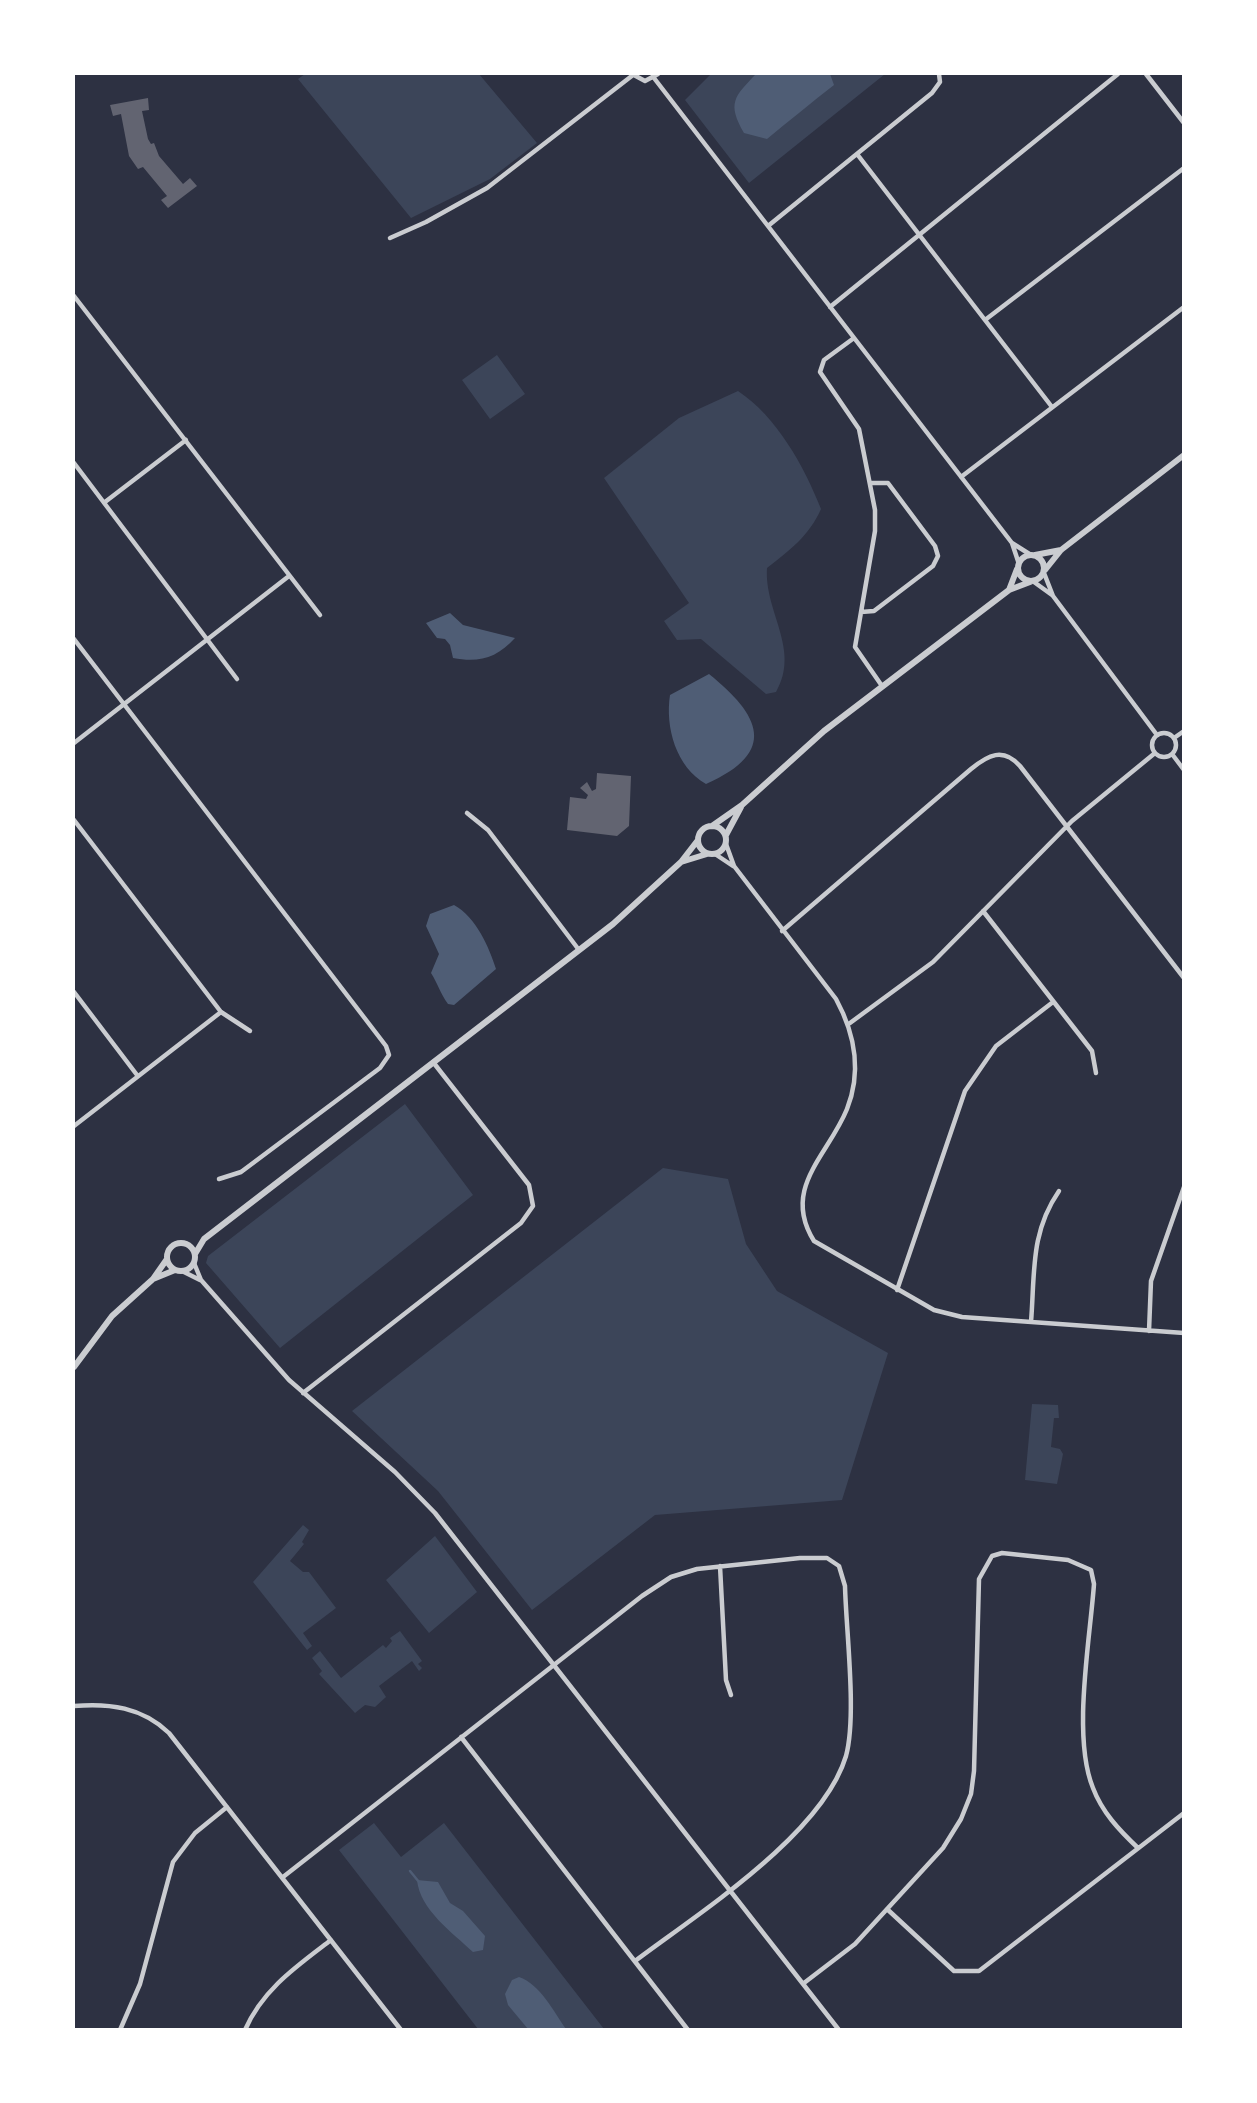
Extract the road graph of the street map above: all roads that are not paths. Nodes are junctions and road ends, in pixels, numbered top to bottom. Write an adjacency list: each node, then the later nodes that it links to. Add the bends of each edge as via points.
1 (633, 74): 5 (street, via 641,80); 11 (street, via 487,188)
2 (939, 74): 7 (street, via 937,88)
3 (1118, 74): 10 (street)
4 (1146, 74): 6 (street)
5 (656, 76): 9 (street)
6 (1184, 122)
7 (857, 154): 9 (street); 10 (street)
8 (1184, 168): 15 (street)
9 (768, 226): 13 (street)
10 (919, 235): 13 (street); 15 (street)
11 (390, 238)
12 (74, 296): 18 (street)
13 (830, 307): 16 (street)
14 (1184, 307): 17 (street)
15 (985, 320): 17 (street)
16 (855, 338): 21 (street); 22 (street, via 824,360 820,372 859,429)
17 (1052, 407): 21 (street)
18 (186, 440): 23 (street); 29 (street)
19 (1184, 455): 25 (street)
20 (74, 463): 23 (street)
21 (961, 477): 24 (street)
22 (871, 483): 33 (street, via 876,530); 33 (street, via 888,483 935,545 938,556 933,566 874,611)
23 (105, 502): 36 (street)
24 (1012, 543): 26 (street); 27 (street)
25 (1061, 550): 26 (street); 28 (street)
26 (1033, 555): 27 (street); 28 (street, via 1044,562)
27 (1018, 566): 30 (street, via 1023,579); 31 (street)
28 (1044, 571): 30 (street); 32 (street)
29 (289, 576): 34 (street); 36 (street)
30 (1032, 582): 31 (street); 32 (street)
31 (1009, 590): 38 (street)
32 (1053, 596): 41 (street)
33 (861, 612): 38 (street, via 857,653)
34 (320, 615)
35 (74, 639): 39 (street)
36 (206, 640): 37 (street); 39 (street)
37 (237, 679)
38 (882, 687): 47 (street, via 817,737)
39 (124, 704): 43 (street); 71 (street, via 380,1037 388,1055 380,1068 241,1172)
40 (1184, 731): 42 (street)
41 (1157, 735): 42 (street, via 1168,733); 44 (street)
42 (1174, 738): 45 (street, via 1177,745)
43 (74, 743)
44 (1154, 753): 45 (street); 51 (street)
45 (1172, 754): 46 (street)
46 (1184, 770)
47 (742, 805): 50 (street); 52 (street)
48 (467, 813): 60 (street, via 488,830)
49 (74, 820): 64 (street)
50 (712, 826): 52 (street); 53 (street, via 700,832)
51 (1066, 827): 58 (street); 59 (street, via 1013,759 999,753 986,757); 61 (street)
52 (726, 835): 54 (street)
53 (698, 840): 55 (street, via 700,848); 56 (street)
54 (726, 844): 55 (street); 57 (street)
55 (711, 854): 56 (street); 57 (street)
56 (681, 862): 60 (street)
57 (734, 866): 59 (street)
58 (983, 911): 63 (street); 65 (street, via 933,962)
59 (782, 931): 65 (street)
60 (579, 950): 67 (street)
61 (1184, 978)
62 (74, 992): 69 (street)
63 (1053, 1002): 68 (street, via 1092,1051); 83 (street, via 988,1055 965,1091)
64 (221, 1012): 66 (street); 69 (street)
65 (850, 1023): 83 (street, via 855,1079 847,1109 803,1190 801,1214 814,1241)
66 (250, 1031)
67 (433, 1062): 74 (street); 88 (street, via 529,1185 534,1200 531,1212)
68 (1096, 1073)
69 (137, 1075): 70 (street)
70 (74, 1126)
71 (219, 1180)
72 (1184, 1187): 85 (street, via 1151,1281)
73 (1059, 1191): 84 (street, via 1043,1213 1037,1234)
74 (204, 1239): 75 (street); 76 (street)
75 (186, 1244): 76 (street); 77 (street, via 172,1246)
76 (195, 1254): 78 (street)
77 (167, 1258): 79 (street); 81 (street)
78 (194, 1263): 80 (street); 82 (street)
79 (175, 1270): 80 (street); 81 (street)
80 (184, 1272): 82 (street)
81 (153, 1279): 87 (street, via 112,1316)
82 (201, 1280): 88 (street)
83 (897, 1290): 84 (street, via 934,1310 962,1317)
84 (1031, 1322): 85 (street)
85 (1149, 1331): 86 (street)
86 (1184, 1332)
87 (74, 1367)
88 (303, 1393): 90 (street, via 418,1494)
89 (720, 1566): 90 (street, via 671,1577); 91 (street, via 726,1680); 98 (street, via 800,1558 827,1558 839,1566 845,1586 850,1722 846,1756 818,1808)
90 (554, 1665): 93 (street); 98 (street)
91 (731, 1695)
92 (74, 1706): 94 (street, via 120,1707 155,1722)
93 (461, 1737): 97 (street); 101 (street)
94 (227, 1807): 97 (street); 103 (street, via 195,1833 173,1862 140,1984)
95 (1184, 1813): 96 (street)
96 (1138, 1848): 99 (street, via 979,1971 954,1970); 99 (street, via 1104,1810 1092,1787 1086,1760 1083,1728 1094,1584 1091,1570 1068,1560 1002,1553 992,1556 979,1579 971,1794 943,1848)
97 (283, 1877): 100 (street)
98 (729, 1889): 101 (street); 102 (street)
99 (887, 1909): 102 (street, via 855,1944)
100 (331, 1940): 104 (street, via 272,1987); 105 (street)
101 (635, 1961): 106 (street)
102 (804, 1983): 107 (street)
103 (120, 2029)
104 (245, 2029)
105 (401, 2029)
106 (688, 2029)
107 (839, 2029)

